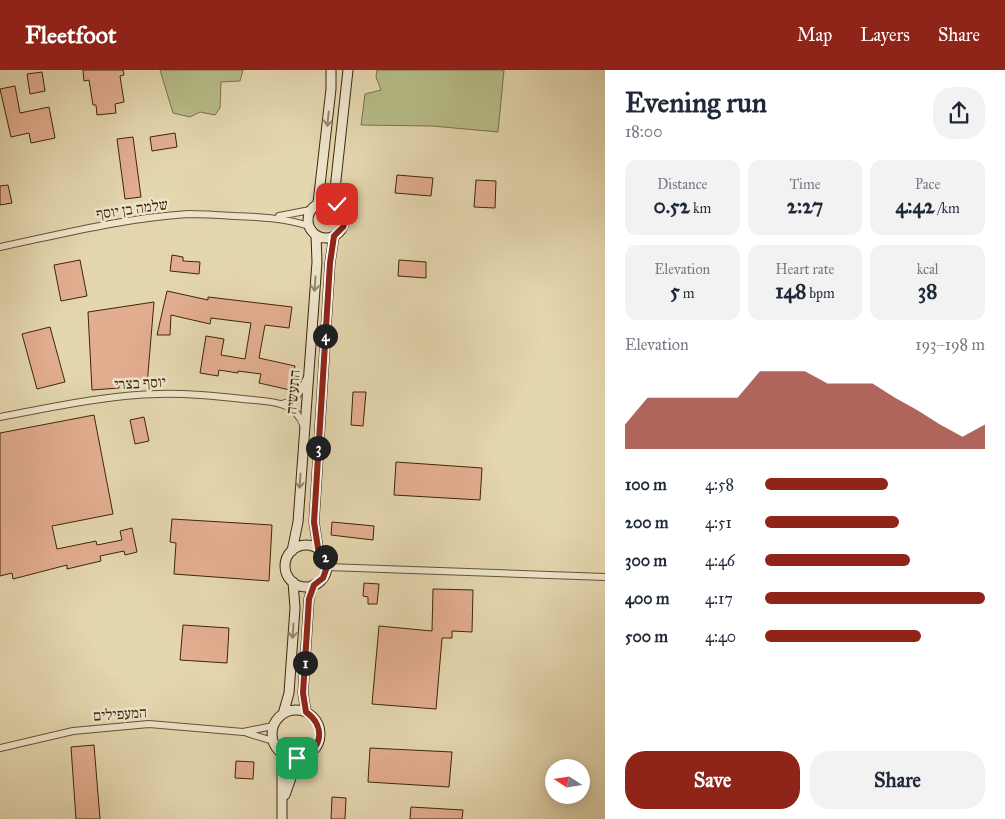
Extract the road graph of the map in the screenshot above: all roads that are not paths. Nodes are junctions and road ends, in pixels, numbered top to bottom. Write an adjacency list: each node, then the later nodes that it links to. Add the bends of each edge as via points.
1 (331, 70): 3 (street, one-way to 3)
2 (348, 70): 4 (street)
3 (318, 203): 4 (street); 5 (street)
4 (337, 204): 9 (street, via 345,221)
5 (310, 210): 6 (street, שלמה בן יוסף); 7 (street)
6 (270, 217): 7 (street, שלמה בן יוסף); 10 (street, שלמה בן יוסף, via 190,214 151,218)
7 (309, 226): 8 (street)
8 (316, 235): 9 (street, via 322,238); 11 (street, התעשיה, one-way to 11, via 317,262)
9 (334, 236): 15 (street, התעשיה, via 314,522)
10 (0, 247)
11 (308, 374): 12 (street, via 299,394); 14 (street, התעשיה)
12 (282, 404): 13 (street, יוסף בצרי, via 222,396 160,394 110,397); 14 (street, via 296,412)
13 (0, 417)
14 (304, 427): 16 (street, התעשיה, one-way to 16, via 298,522)
15 (318, 548): 16 (street, via 304,545); 17 (street)
16 (292, 551): 19 (street, via 287,556 286,570)
17 (327, 567): 18 (street); 20 (street, via 323,578)
18 (605, 577)
19 (293, 582): 20 (street, via 306,587); 22 (street, one-way to 22, via 295,608 289,693)
20 (314, 585): 21 (street, via 309,599 303,693)
21 (306, 712): 22 (street, via 298,710); 28 (street, via 319,731 319,738 316,746)
22 (283, 714): 23 (street)
23 (273, 726): 24 (street, המעפילים); 25 (street)
24 (243, 732): 25 (street, המעפילים); 26 (street, המעפילים, via 149,724 73,731)
25 (273, 742): 27 (street)
26 (0, 748)
27 (282, 754): 28 (street); 29 (street)
28 (305, 756): 29 (street, via 292,775)
29 (282, 808): 30 (street)
30 (282, 819)

